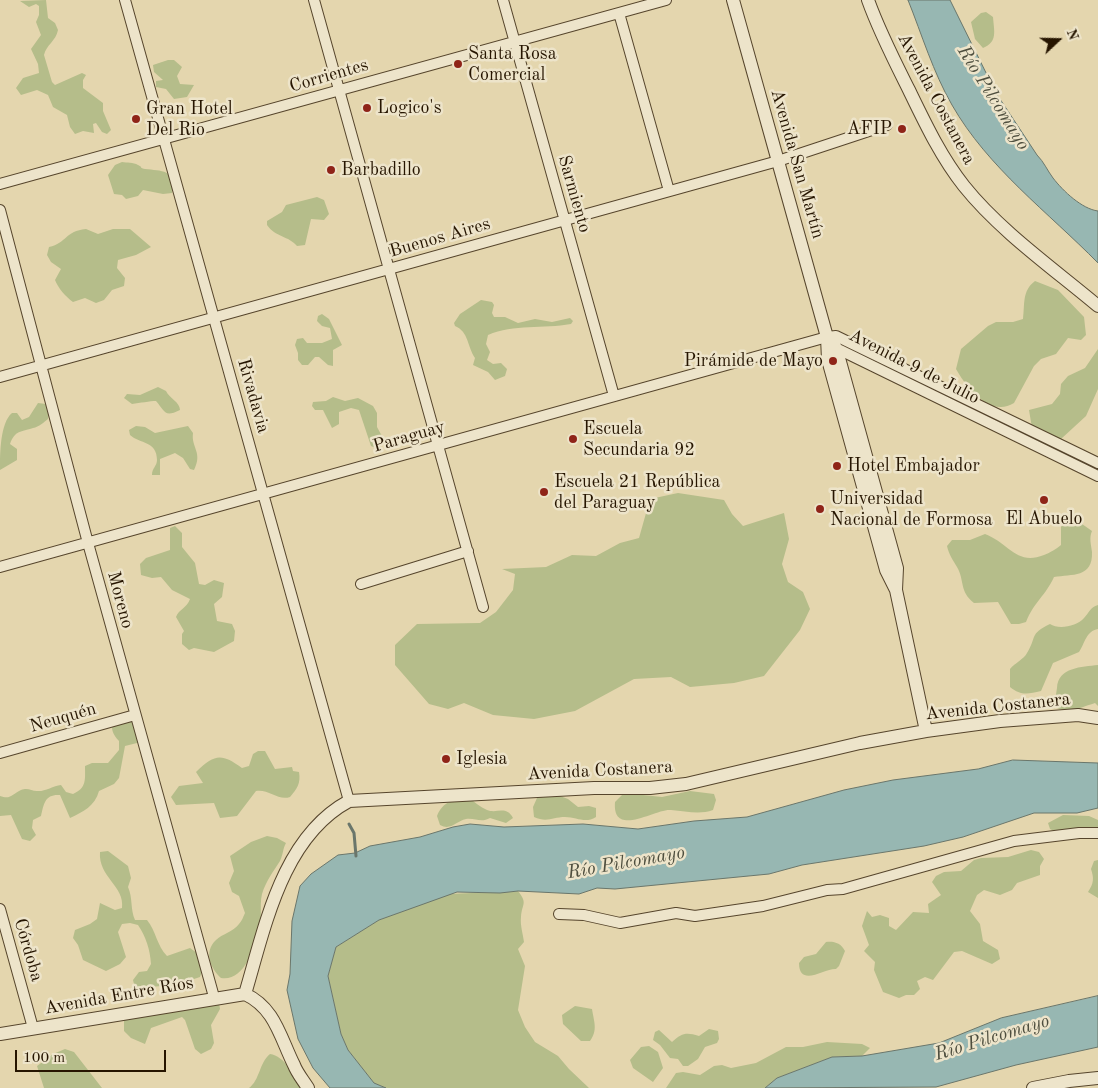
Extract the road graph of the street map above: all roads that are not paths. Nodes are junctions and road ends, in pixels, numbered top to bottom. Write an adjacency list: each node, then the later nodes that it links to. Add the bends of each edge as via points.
1 (125, 0): 11 (street, Rivadavia)
2 (314, 0): 9 (street)
3 (503, 0): 8 (street, Sarmiento)
4 (666, 0): 7 (street, Corrientes)
5 (733, 0): 12 (street, Avenida San Martín)
6 (868, 0): 18 (street, Avenida Costanera, via 877,26 928,128 964,187)
7 (619, 13): 8 (street, Corrientes); 14 (street)
8 (514, 42): 9 (street, Corrientes); 16 (street, Sarmiento)
9 (339, 90): 11 (street, Corrientes); 17 (street)
10 (887, 125): 12 (street, Buenos Aires)
11 (164, 139): 13 (street, Corrientes); 19 (street, Rivadavia)
12 (778, 160): 14 (street, Buenos Aires); 20 (street, Avenida San Martín)
13 (0, 184)
14 (669, 191): 16 (street, Buenos Aires)
15 (0, 210): 21 (street, Moreno)
16 (564, 220): 17 (street, Buenos Aires); 23 (street, Sarmiento)
17 (389, 269): 19 (street, Buenos Aires); 24 (street)
18 (1098, 306)
19 (214, 318): 21 (street, Buenos Aires); 29 (street, Rivadavia)
20 (827, 337): 23 (street, Paraguay); 25 (street, Avenida 9 de Julio, via 836,336); 26 (street, Avenida 9 de Julio, via 838,349); 37 (street, Avenida San Martín, via 839,358 896,568 896,590)
21 (42, 365): 22 (street, Buenos Aires); 30 (street, Moreno)
22 (0, 377)
23 (614, 396): 24 (street, Paraguay)
24 (439, 445): 29 (street, Paraguay); 31 (street)
25 (1070, 449): 26 (street); 27 (street, Avenida 9 de Julio)
26 (1065, 459): 28 (street, Avenida 9 de Julio)
27 (1098, 463)
28 (1098, 476)
29 (263, 494): 30 (street, Paraguay); 39 (street, Rivadavia)
30 (88, 543): 32 (street, Paraguay); 35 (street, Moreno)
31 (468, 552): 33 (street); 34 (street)
32 (0, 567)
33 (362, 584)
34 (483, 607)
35 (135, 715): 38 (street, Neuquén); 44 (street, Moreno)
36 (1098, 718): 37 (street, Avenida Costanera, via 1078,715)
37 (926, 731): 39 (street, Avenida Costanera, via 677,785)
38 (0, 753)
39 (349, 801): 43 (street, Avenida Costanera, via 330,811 306,839 284,875)
40 (1098, 833): 42 (street, via 1014,841 843,889 763,906 620,923 584,915)
41 (0, 909): 45 (street, Córdoba)
42 (559, 914)
43 (245, 994): 44 (street, Avenida Entre Ríos); 48 (street, via 258,1000 277,1023 294,1065)
44 (214, 997): 45 (street, Avenida Entre Ríos)
45 (33, 1028): 46 (street, Avenida Entre Ríos)
46 (0, 1034)
47 (1098, 1078): 49 (street)
48 (308, 1088)
49 (1033, 1088)

